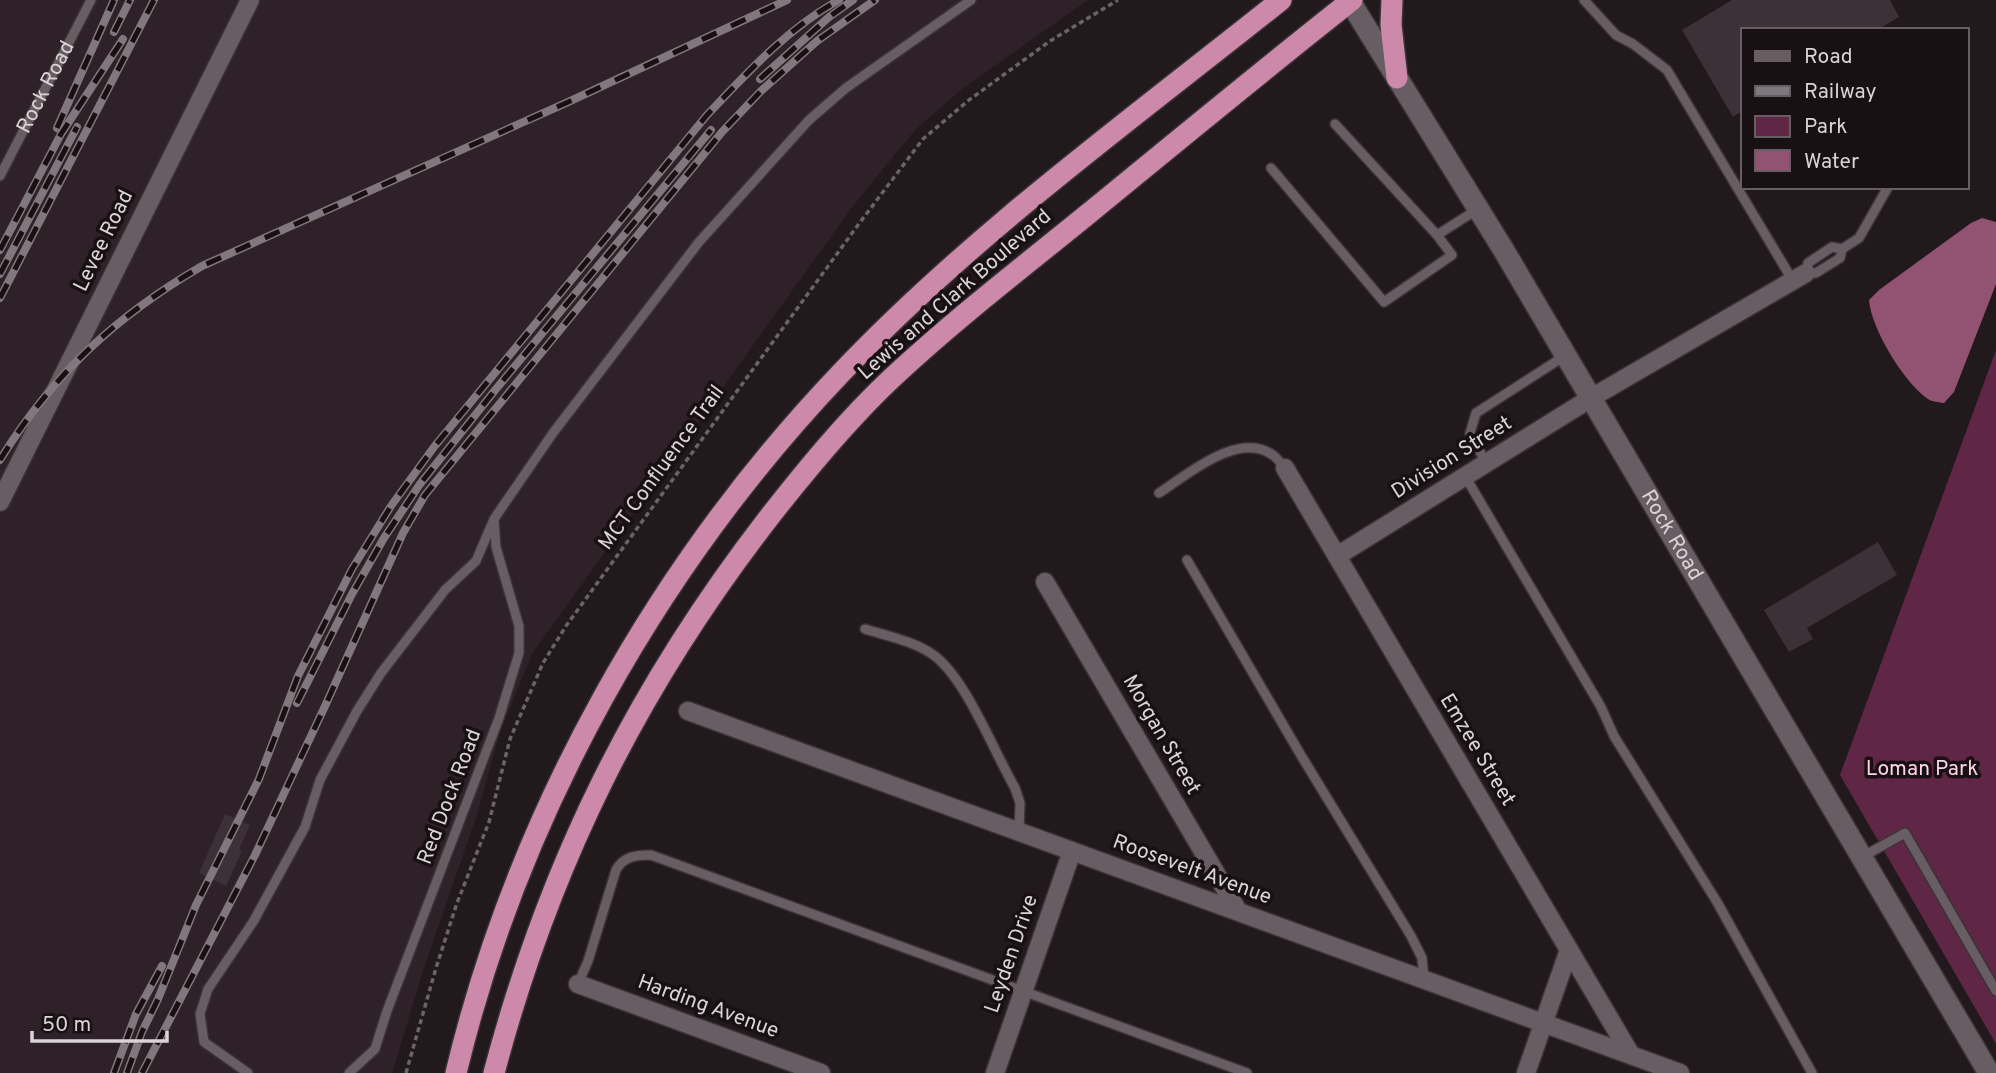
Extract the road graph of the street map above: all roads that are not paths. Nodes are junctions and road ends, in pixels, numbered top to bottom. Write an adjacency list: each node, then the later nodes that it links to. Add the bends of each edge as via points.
1 (91, 0): 11 (lane, Rock Road)
2 (250, 0): 24 (street, Levee Road)
3 (971, 0): 25 (lane, via 846,88 809,120 699,242 553,433)
4 (1392, 0): 8 (highway)
5 (1350, 1): 8 (main road, Rock Road); 45 (highway, Lewis and Clark Boulevard, via 892,377 792,489 691,625 615,754 560,871)
6 (1588, 1): 12 (lane, via 1616,35 1667,70)
7 (1273, 4): 44 (highway, Lewis and Clark Boulevard, via 979,242 839,374 738,494 654,614 570,762 509,904)
8 (1397, 78): 15 (main road, Rock Road)
9 (1335, 124): 16 (lane)
10 (1271, 168): 16 (lane, via 1384,302 1452,255)
11 (0, 176)
12 (1741, 185)
13 (1743, 189): 17 (lane)
14 (1887, 189): 17 (lane, via 1858,238 1842,249 1832,247 1816,256)
15 (1478, 209): 16 (lane); 18 (main road, Rock Road)
16 (1437, 235)
17 (1800, 277): 19 (street, Division Street)
18 (1566, 355): 19 (main road, Rock Road); 20 (lane, via 1476,413 1470,433)
19 (1591, 398): 20 (street, Division Street); 33 (main road, Rock Road)
20 (1486, 463): 22 (street, Division Street)
21 (1285, 468): 23 (lane, via 1273,455 1252,448 1223,452); 26 (street, Emzee Street)
22 (1465, 476): 26 (street, Division Street); 51 (lane, via 1614,736 1717,902)
23 (1160, 493)
24 (0, 502)
25 (494, 519): 42 (lane, via 476,561 445,590 357,711 320,780 305,827 253,922 208,989 200,1014 204,1042); 43 (lane, Red Dock Road, via 496,547 519,626 519,653 375,1049)
26 (1337, 556): 35 (street, Emzee Street)
27 (1187, 560): 36 (lane, via 1411,936 1422,958)
28 (1045, 582): 34 (street, Morgan Street)
29 (865, 629): 31 (lane, via 932,654 951,674 1015,788 1020,803)
30 (688, 711): 31 (street, Roosevelt Avenue)
31 (1019, 831): 32 (street, Roosevelt Avenue)
32 (1072, 850): 34 (street, Roosevelt Avenue); 38 (street, Leyden Drive)
33 (1862, 857): 39 (lane, via 1905,833); 52 (main road, Rock Road)
34 (1238, 911): 36 (street, Roosevelt Avenue)
35 (1569, 950): 40 (street); 41 (street, Emzee Street)
36 (1424, 979): 40 (street, Roosevelt Avenue)
37 (578, 984): 38 (lane, via 616,870 628,858 651,855); 46 (street, Harding Avenue)
38 (1024, 990): 47 (street, Leyden Drive); 48 (lane)
39 (1996, 991)
40 (1544, 1022): 41 (street, Roosevelt Avenue); 49 (street)
41 (1631, 1055): 50 (street, Roosevelt Avenue)
42 (248, 1073)
43 (349, 1073)
44 (456, 1073)
45 (494, 1073)
46 (821, 1073)
47 (995, 1073)
48 (1247, 1073)
49 (1526, 1073)
50 (1679, 1073)
51 (1812, 1073)
52 (1989, 1073)

